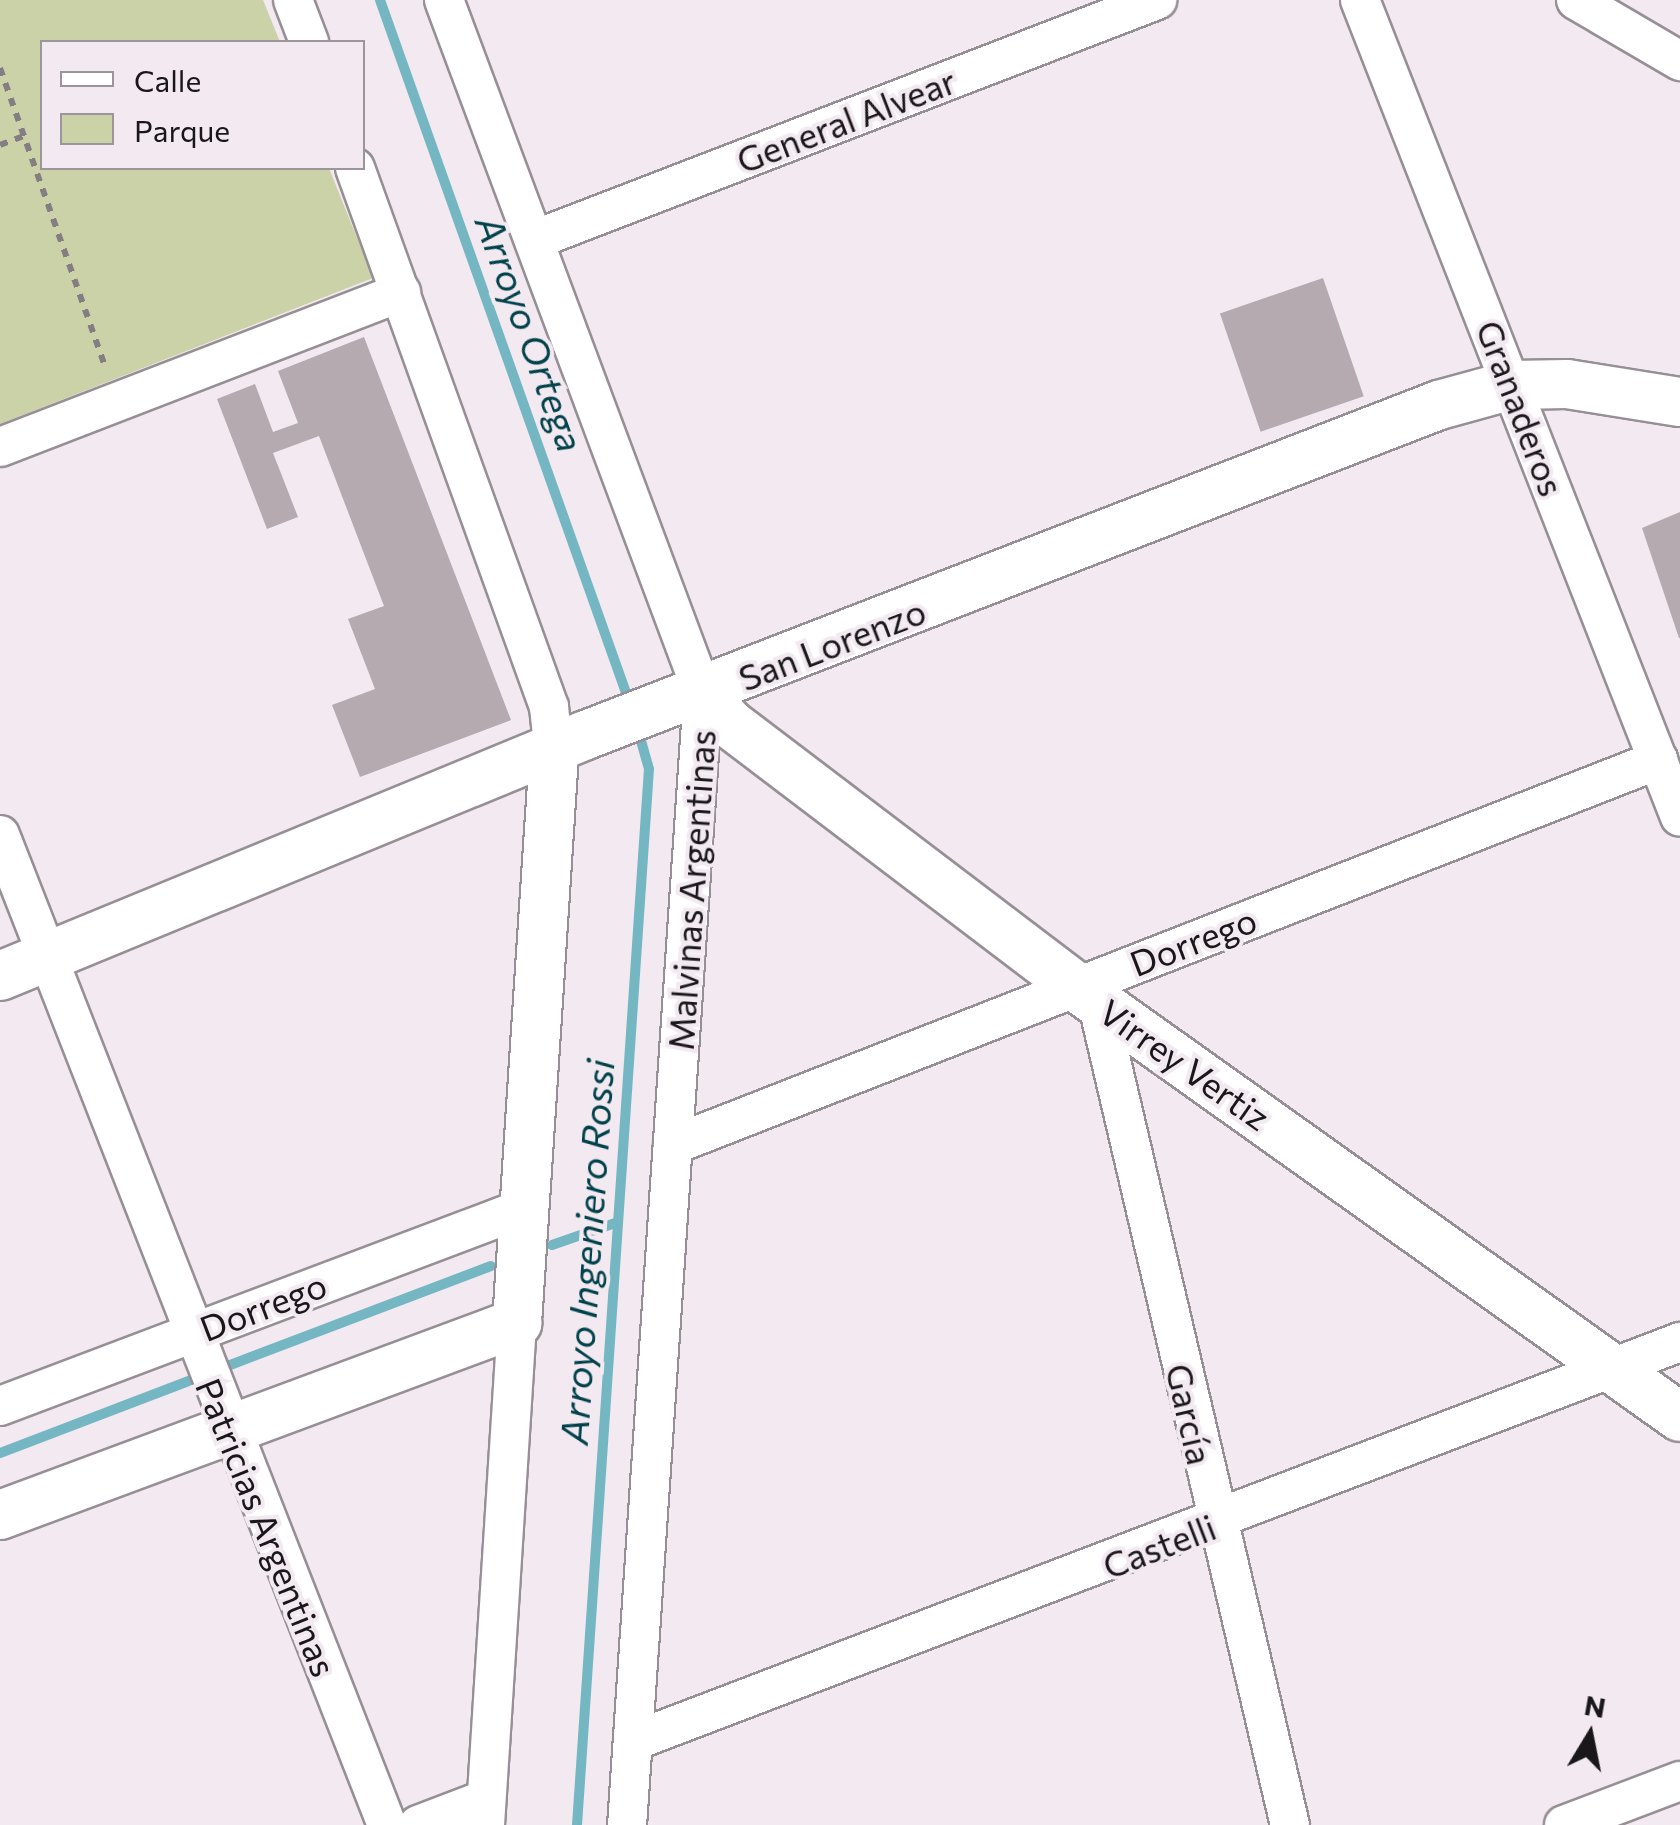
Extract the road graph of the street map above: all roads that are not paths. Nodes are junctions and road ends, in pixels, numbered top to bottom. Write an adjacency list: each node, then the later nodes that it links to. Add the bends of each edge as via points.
1 (293, 0): 6 (street)
2 (444, 0): 9 (street, Malvinas Argentinas)
3 (1157, 0): 9 (street, General Alvear)
4 (1360, 0): 11 (street, Granaderos)
5 (1576, 0): 7 (street)
6 (308, 40)
7 (1680, 61)
8 (356, 170): 10 (street)
9 (534, 240): 14 (street, Malvinas Argentinas)
10 (401, 292): 13 (street); 15 (street, via 549,707)
11 (1512, 385): 12 (street, San Lorenzo); 14 (street, San Lorenzo); 16 (street, Granaderos)
12 (1680, 402)
13 (0, 447)
14 (686, 700): 15 (street, San Lorenzo); 21 (street, Virrey Vertiz, via 730,724); 22 (street, Malvinas Argentinas)
15 (570, 744): 19 (street, San Lorenzo); 23 (street)
16 (1658, 760): 17 (street, Granaderos); 21 (street, Dorrego)
17 (1680, 817)
18 (0, 835): 19 (street, Patricias Argentinas)
19 (48, 958): 20 (street, San Lorenzo); 25 (street, Patricias Argentinas)
20 (0, 976)
21 (1087, 994): 22 (street, Dorrego); 27 (street, Virrey Vertiz); 32 (street, García)
22 (672, 1145): 33 (street, Malvinas Argentinas)
23 (527, 1207): 24 (street); 25 (street, Dorrego)
24 (517, 1323): 30 (street); 35 (street)
25 (191, 1334): 28 (street, Dorrego); 30 (street, Patricias Argentinas)
26 (1680, 1342): 27 (street, Castelli)
27 (1613, 1368): 29 (street, Virrey Vertiz); 32 (street, Castelli)
28 (0, 1406)
29 (1680, 1416)
30 (226, 1432): 31 (street); 36 (street, Patricias Argentinas)
31 (0, 1515)
32 (1216, 1525): 33 (street, Castelli); 39 (street, García)
33 (634, 1741): 38 (street, Malvinas Argentinas)
34 (1680, 1782): 40 (street)
35 (486, 1812): 37 (street)
36 (387, 1825)
37 (418, 1825)
38 (627, 1825)
39 (1290, 1825)
40 (1564, 1825)

